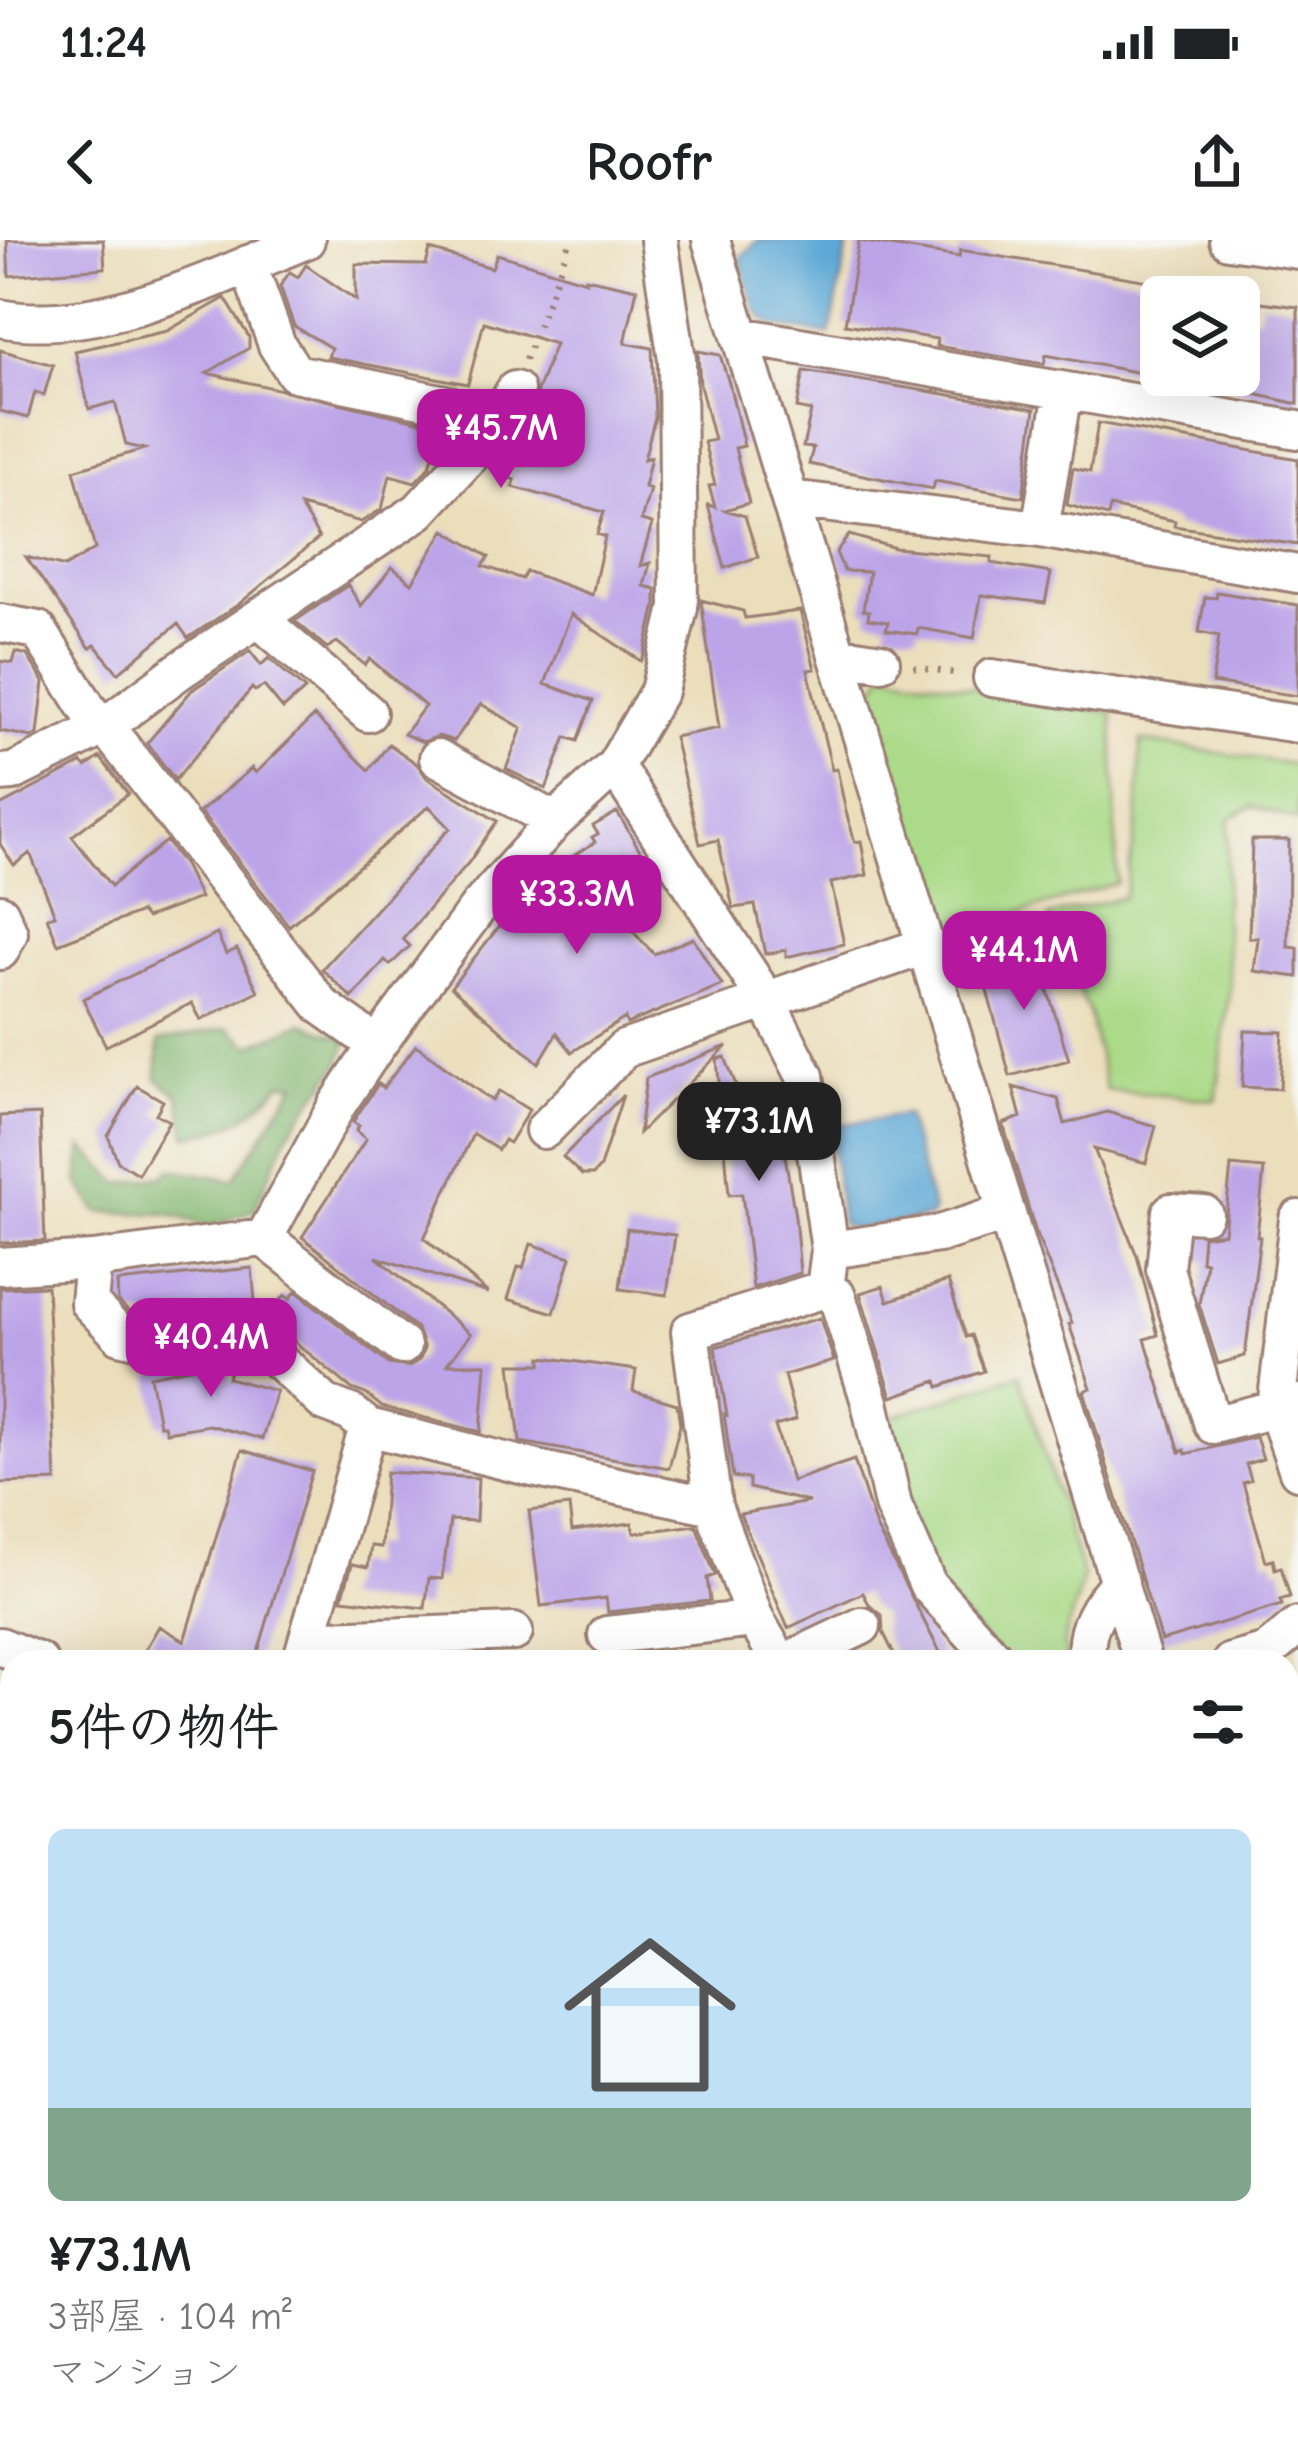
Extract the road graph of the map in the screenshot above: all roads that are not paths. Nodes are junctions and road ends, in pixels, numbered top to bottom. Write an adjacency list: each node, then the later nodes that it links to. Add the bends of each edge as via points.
1 (306, 240): 6 (street)
2 (659, 240): 25 (street, via 676,360 679,608 659,691)
3 (711, 240): 8 (street)
4 (1228, 240): 5 (street)
5 (1298, 250)
6 (248, 264): 7 (street, via 77,320); 12 (street, via 295,373 450,405)
7 (0, 318)
8 (740, 336): 10 (street); 13 (street)
9 (518, 381): 12 (street)
10 (1063, 392): 11 (street); 14 (street)
11 (1298, 430)
12 (490, 434): 16 (street, via 418,511)
13 (790, 499): 14 (street); 18 (street)
14 (1040, 529): 15 (street)
15 (1298, 574)
16 (260, 620): 21 (street); 23 (street)
17 (0, 623): 23 (street, via 38,630)
18 (837, 656): 19 (street); 29 (street)
19 (881, 662)
20 (992, 678): 22 (street)
21 (368, 713)
22 (1298, 724)
23 (102, 727): 26 (street); 32 (street, via 322,1006)
24 (438, 758): 27 (street)
25 (616, 766): 27 (street); 31 (street)
26 (0, 772)
27 (555, 821): 32 (street, via 480,905)
28 (0, 913): 30 (street, via 9,933)
29 (925, 946): 31 (street); 35 (street)
30 (0, 951)
31 (766, 998): 33 (street, via 624,1049); 38 (street, via 805,1076)
32 (377, 1045): 37 (street)
33 (544, 1130)
34 (1172, 1212): 43 (street, via 1165,1269 1213,1425)
35 (1006, 1213): 38 (street, via 939,1234); 47 (street)
36 (1298, 1219): 43 (street)
37 (264, 1238): 39 (street); 42 (street)
38 (830, 1250): 41 (street)
39 (93, 1260): 40 (street); 44 (street, via 89,1303 120,1335 149,1342 249,1334 325,1403)
40 (0, 1266)
41 (825, 1289): 46 (street, via 690,1331); 57 (street, via 837,1296 893,1505 928,1585)
42 (402, 1346)
43 (1287, 1406): 45 (street)
44 (368, 1426): 46 (street); 53 (street)
45 (1298, 1471)
46 (713, 1506): 48 (street)
47 (1120, 1582): 58 (street, via 1100,1603); 59 (street)
48 (755, 1619): 52 (street); 55 (street)
49 (862, 1626): 56 (street)
50 (1298, 1626): 60 (street)
51 (514, 1632): 54 (street, via 326,1639)
52 (607, 1635)
53 (304, 1650)
54 (322, 1650)
55 (775, 1650)
56 (809, 1650)
57 (987, 1650)
58 (1085, 1650)
59 (1140, 1650)
60 (1269, 1650)

